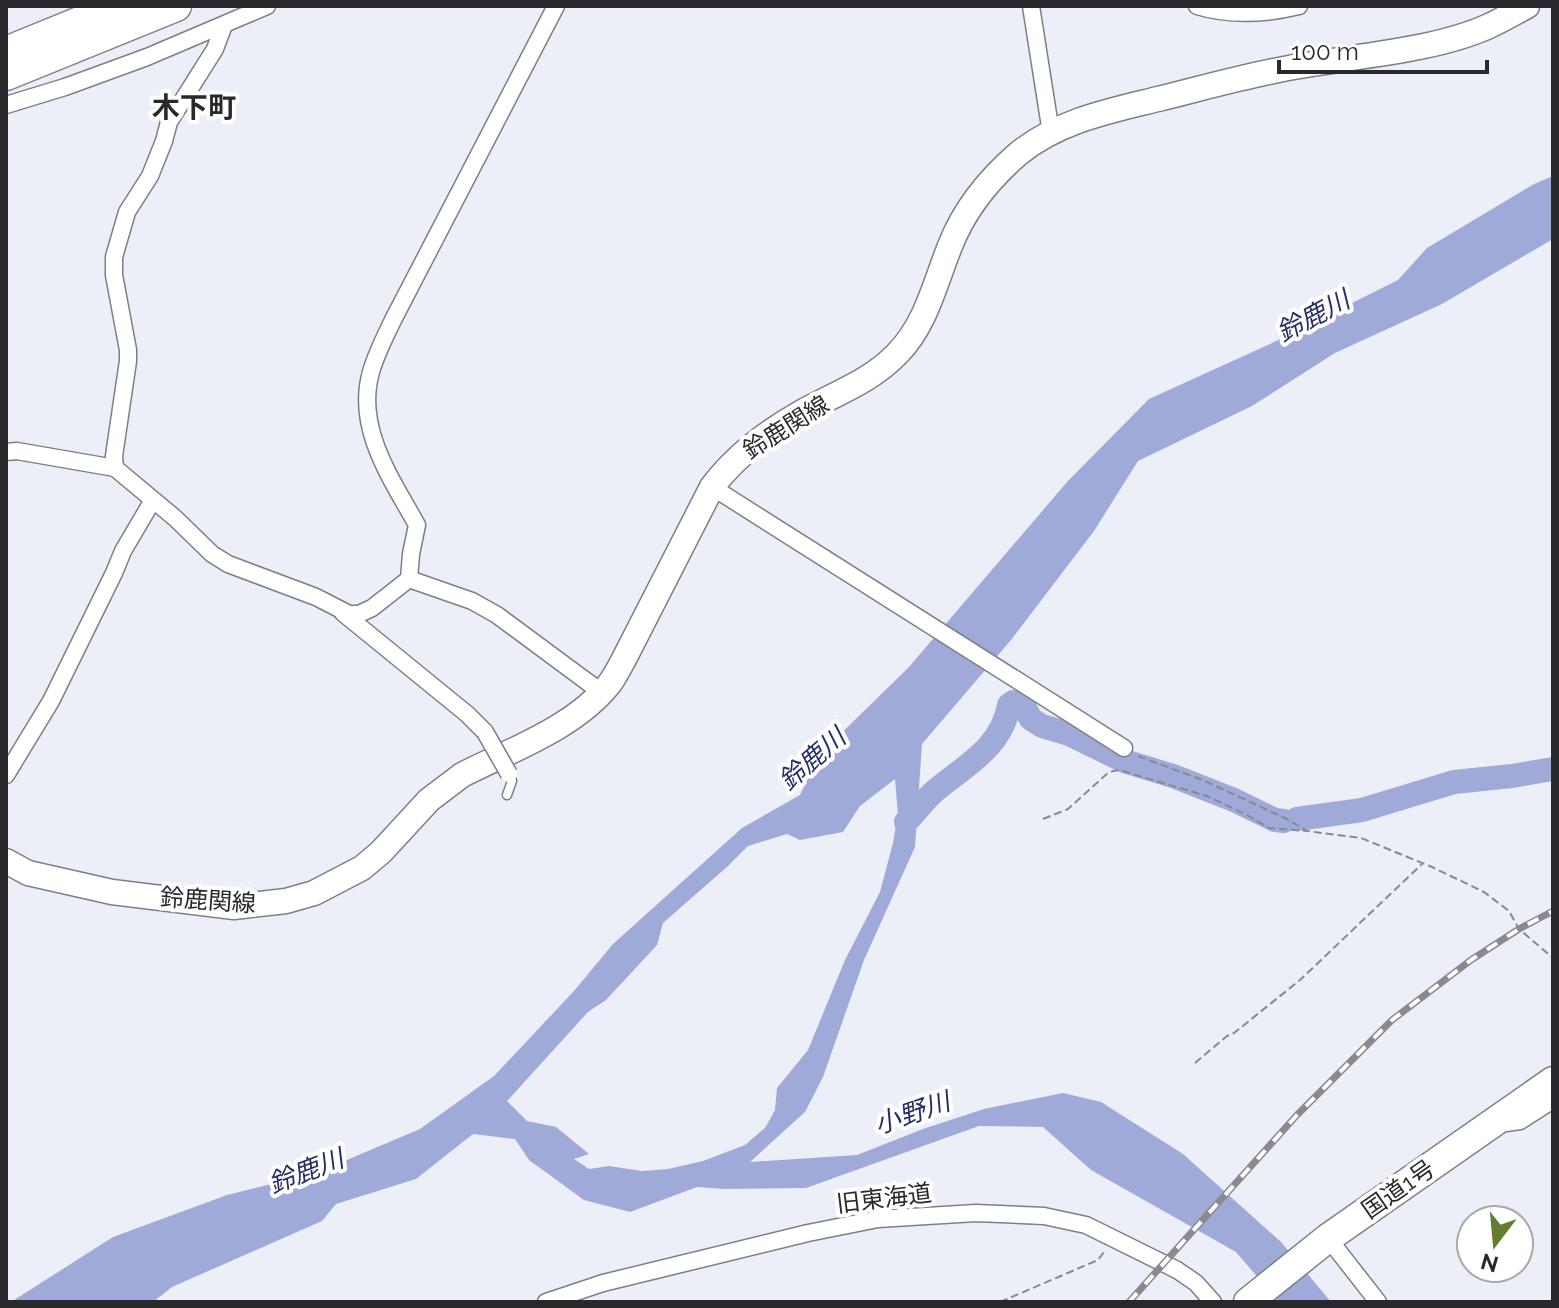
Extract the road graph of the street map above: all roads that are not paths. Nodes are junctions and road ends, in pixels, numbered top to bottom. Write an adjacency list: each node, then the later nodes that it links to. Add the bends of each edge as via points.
1 (119, 6): 10 (highway)
2 (176, 6): 11 (highway)
3 (267, 6): 9 (street)
4 (556, 6): 18 (street, via 370,373 370,429 380,459 417,525)
5 (1031, 6): 13 (street)
6 (1197, 6): 7 (street, via 1237,13)
7 (1299, 6)
8 (1527, 6): 13 (main road, 鈴鹿関線, via 1488,27 1446,40 1289,67 1107,111)
9 (224, 25): 12 (street); 15 (street, via 215,49 169,122 150,176 127,212 114,257 128,350)
10 (6, 52)
11 (6, 75)
12 (6, 105)
13 (1051, 133): 16 (main road, 鈴鹿関線, via 1019,153 980,194 951,243 923,318 899,353 865,379 769,432 737,457)
14 (6, 452): 15 (street)
15 (115, 468): 17 (street)
16 (712, 487): 20 (main road, 鈴鹿関線, via 623,661); 21 (street)
17 (153, 500): 19 (street, via 228,564); 23 (street, via 51,701)
18 (409, 579): 19 (street, via 359,614); 20 (street, via 497,615)
19 (340, 608): 22 (street, bridge, via 467,714 485,732)
20 (601, 692): 25 (main road, 鈴鹿関線, via 562,725 450,783 362,868 286,901 234,907 112,892 28,873)
21 (1124, 748)
22 (509, 774): 24 (lane)
23 (6, 775)
24 (507, 795)
25 (6, 861)
26 (1553, 1081): 28 (highway, 国道1号)
27 (1553, 1100): 28 (street, via 1520,1121)
28 (1485, 1128): 29 (highway, 国道1号)
29 (1317, 1246): 32 (highway, 国道1号); 33 (street)
30 (546, 1302): 31 (street, 旧東海道, via 808,1233 878,1219 976,1213 1044,1216 1086,1225 1177,1270)
31 (1213, 1302)
32 (1248, 1302)
33 (1378, 1302)

